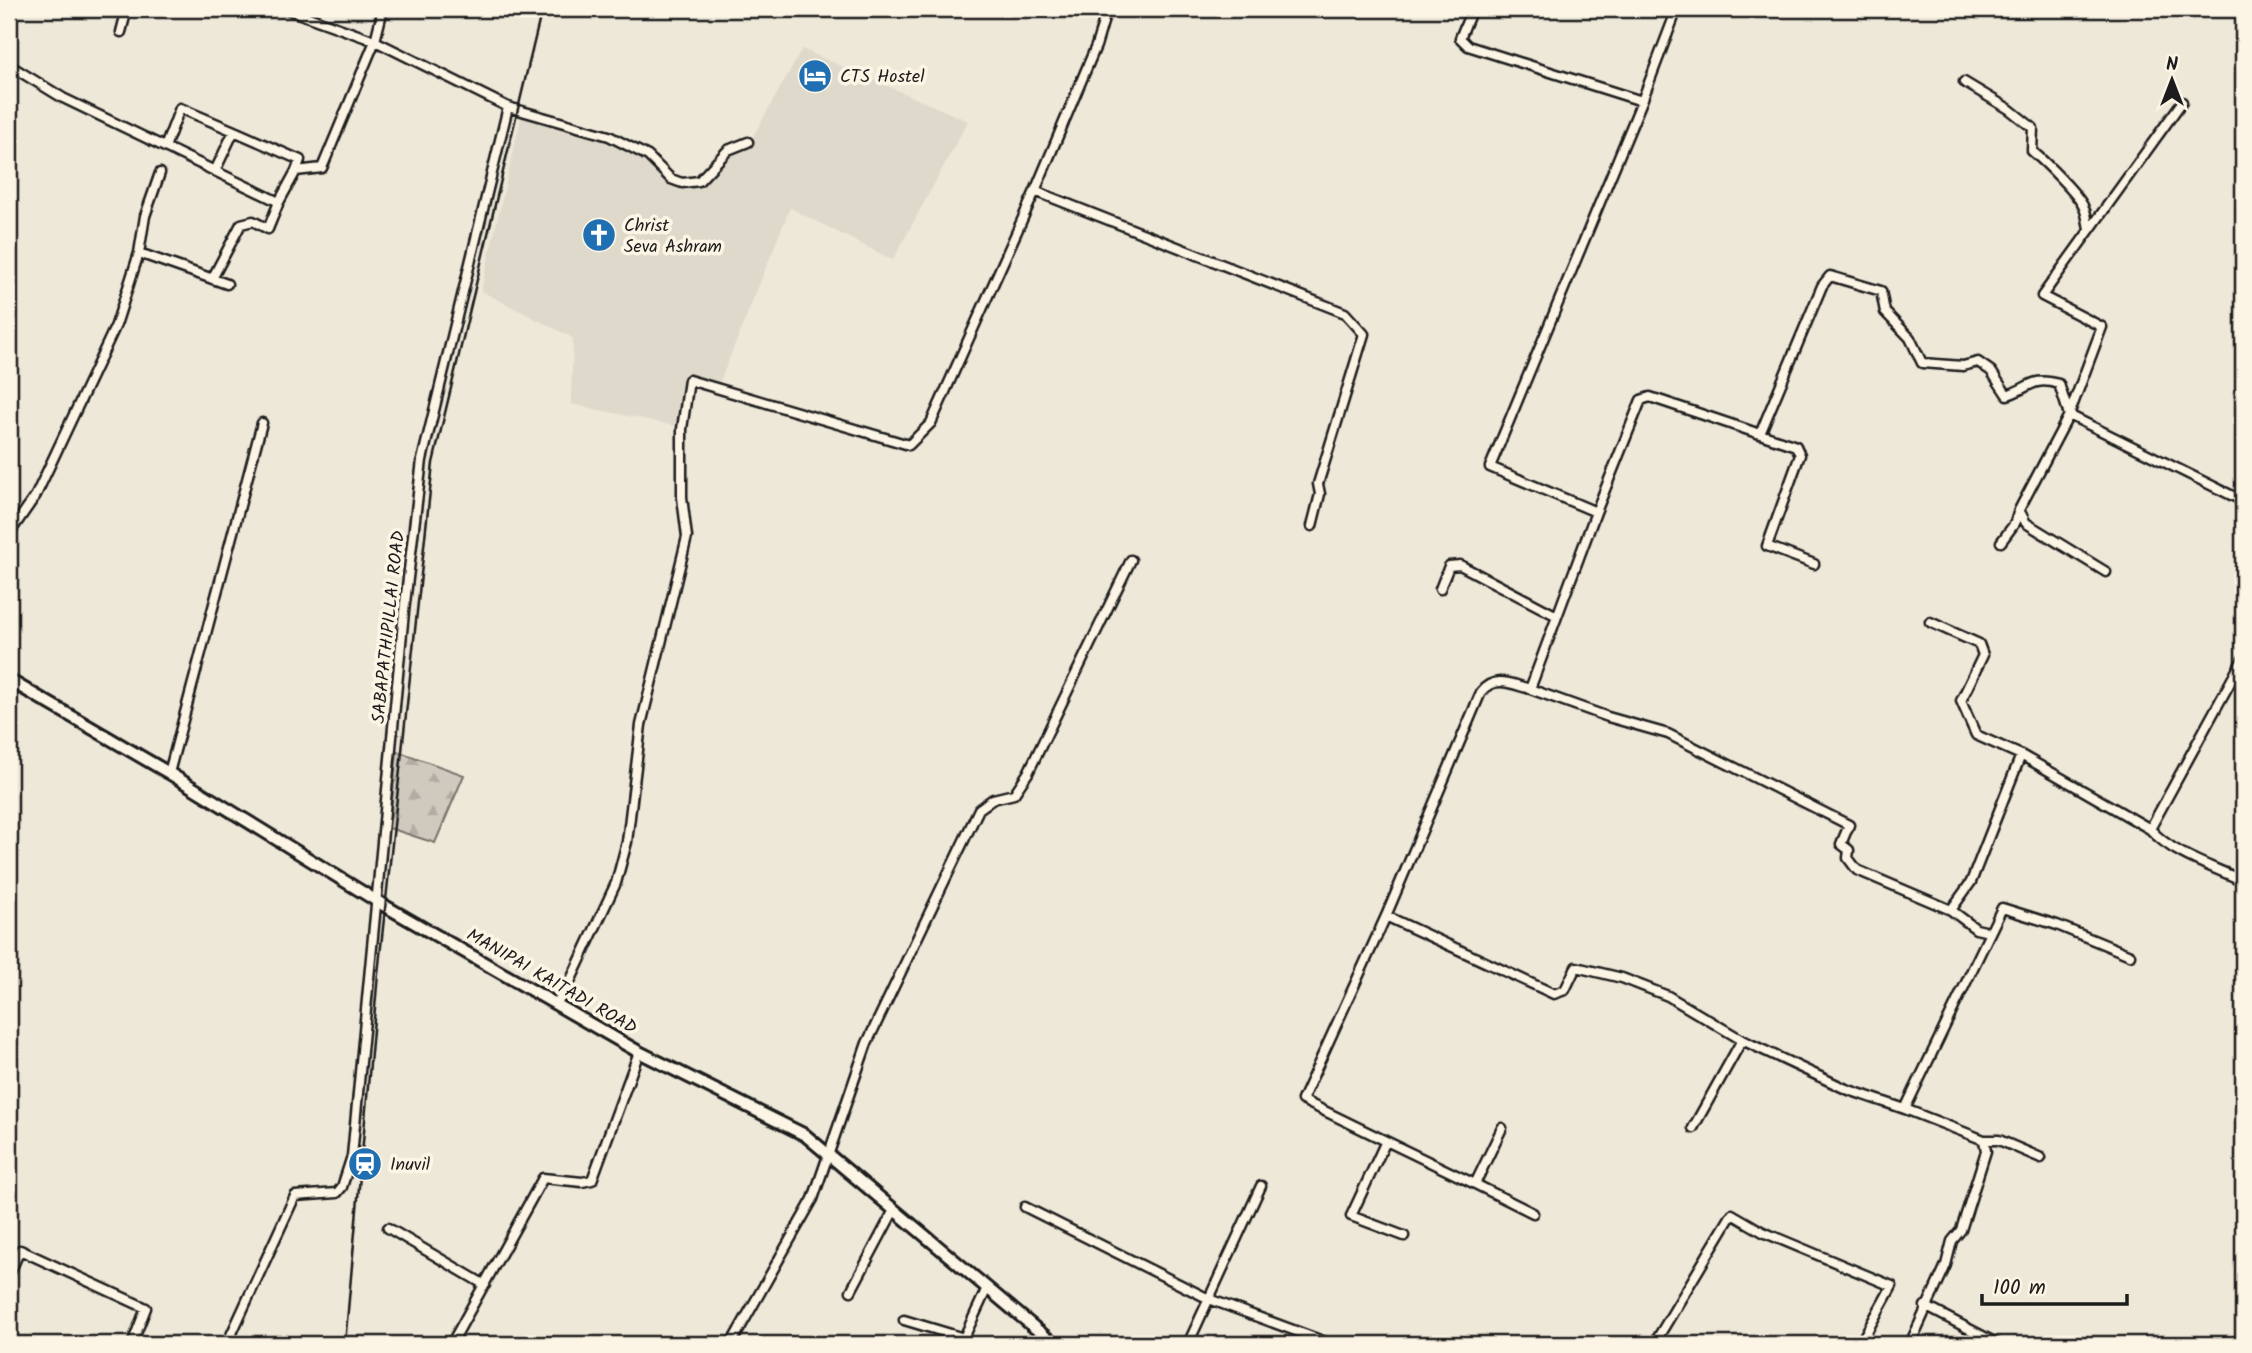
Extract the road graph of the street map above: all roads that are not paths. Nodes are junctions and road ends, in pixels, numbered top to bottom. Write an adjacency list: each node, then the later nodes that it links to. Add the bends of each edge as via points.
1 (127, 9): 7 (street)
2 (286, 9): 8 (street)
3 (383, 9): 8 (street)
4 (1107, 9): 20 (street, via 1096,47)
5 (1472, 9): 11 (street, via 1460,38 1468,46)
6 (1677, 9): 11 (street)
7 (121, 32)
8 (375, 41): 13 (street); 18 (street, via 322,168)
9 (9, 65): 16 (street, via 64,98)
10 (1964, 82): 22 (street, via 2033,128 2032,151 2078,197)
11 (1642, 101): 31 (street, via 1490,467)
12 (2182, 102): 22 (street)
13 (508, 107): 15 (street, via 609,136 648,156 671,179 682,183 699,181 728,150); 48 (street, SABAPATHIPILLAI ROAD, via 422,460)
14 (234, 131): 16 (street, via 180,108); 17 (street); 18 (street, via 300,160)
15 (748, 142)
16 (165, 147): 17 (street)
17 (215, 171): 21 (street)
18 (296, 171): 21 (street)
19 (160, 173): 23 (street, via 145,216)
20 (1035, 191): 32 (street, via 1345,313 1364,334 1318,484 1320,495); 53 (street, via 931,424 909,445 690,380 682,429 687,537 641,724 627,842 616,883)
21 (279, 202): 24 (street, via 268,229 253,221 241,224)
22 (2089, 230): 26 (street, via 2042,296 2102,327)
23 (139, 253): 24 (street); 33 (street, via 116,325 36,495)
24 (212, 279): 25 (street)
25 (226, 284)
26 (2069, 415): 28 (street, via 2059,384 2033,381 2007,395 1991,371 1978,362 1963,366 1922,363 1910,338 1885,312 1881,291 1830,276); 29 (street); 30 (street)
27 (262, 423): 45 (street)
28 (1760, 434): 31 (street, via 1650,397 1640,400); 36 (street, via 1796,446 1800,455 1767,546)
29 (2243, 501)
30 (2019, 510): 34 (street); 37 (street, via 2026,523)
31 (1596, 512): 39 (street)
32 (1312, 526)
33 (9, 534)
34 (2001, 542)
35 (1131, 560): 61 (street, via 1028,773 1014,794 993,799 979,809 867,1043)
36 (1814, 564)
37 (2106, 572)
38 (1440, 589): 39 (street, via 1449,566 1460,565)
39 (1558, 616): 43 (street)
40 (1930, 622): 44 (street, via 1979,644 1983,655 1961,702 1976,735)
41 (2243, 659): 46 (street)
42 (9, 680): 45 (main road, MANIPAI KAITADI ROAD)
43 (1530, 689): 49 (street, via 1668,734 1849,825 1841,844 1849,850 1848,858 1857,870); 50 (street, via 1498,680 1481,692)
44 (2021, 755): 46 (street); 49 (street, via 1971,882)
45 (169, 772): 48 (main road, MANIPAI KAITADI ROAD)
46 (2150, 829): 47 (street, via 2180,851)
47 (2243, 881)
48 (378, 902): 53 (main road, MANIPAI KAITADI ROAD); 78 (street, SABAPATHIPILLAI ROAD, via 352,1156 342,1187 337,1193 295,1195)
49 (1951, 910): 51 (street, via 1976,929)
50 (1386, 916): 54 (street, via 1554,994 1565,990 1576,967 1622,978 1668,996); 59 (street, via 1302,1100)
51 (1989, 932): 52 (street, via 2002,908); 56 (street)
52 (2130, 955)
53 (556, 1004): 55 (main road, MANIPAI KAITADI ROAD)
54 (1742, 1040): 56 (street, via 1846,1089); 58 (street)
55 (639, 1052): 61 (main road, MANIPAI KAITADI ROAD, via 805,1135); 71 (street, via 592,1180 543,1178)
56 (1905, 1109): 60 (street)
57 (1502, 1128): 63 (street)
58 (1693, 1128)
59 (1386, 1140): 63 (street); 69 (street, via 1351,1216)
60 (1984, 1140): 62 (street, via 1999,1140); 75 (street, via 1986,1151 1961,1230)
61 (827, 1153): 66 (main road, MANIPAI KAITADI ROAD); 80 (street, via 813,1199)
62 (2041, 1157)
63 (1475, 1184): 67 (street)
64 (1261, 1186): 74 (street)
65 (1025, 1207): 74 (street)
66 (894, 1210): 72 (main road, MANIPAI KAITADI ROAD); 73 (street)
67 (1533, 1213)
68 (388, 1228): 71 (street)
69 (1404, 1236)
70 (9, 1275): 77 (street, via 20,1250 146,1308)
71 (485, 1285): 79 (street)
72 (987, 1288): 76 (street, via 963,1340); 81 (main road, MANIPAI KAITADI ROAD)
73 (851, 1291)
74 (1209, 1299): 82 (street); 83 (street)
75 (1925, 1306): 86 (street); 87 (street)
76 (904, 1320)
77 (132, 1344)
78 (227, 1344)
79 (448, 1344)
80 (731, 1344)
81 (1054, 1344)
82 (1188, 1344)
83 (1331, 1344)
84 (1654, 1344): 85 (street, via 1732,1214 1763,1232 1892,1286)
85 (1860, 1344)
86 (1910, 1344)
87 (1998, 1344)

